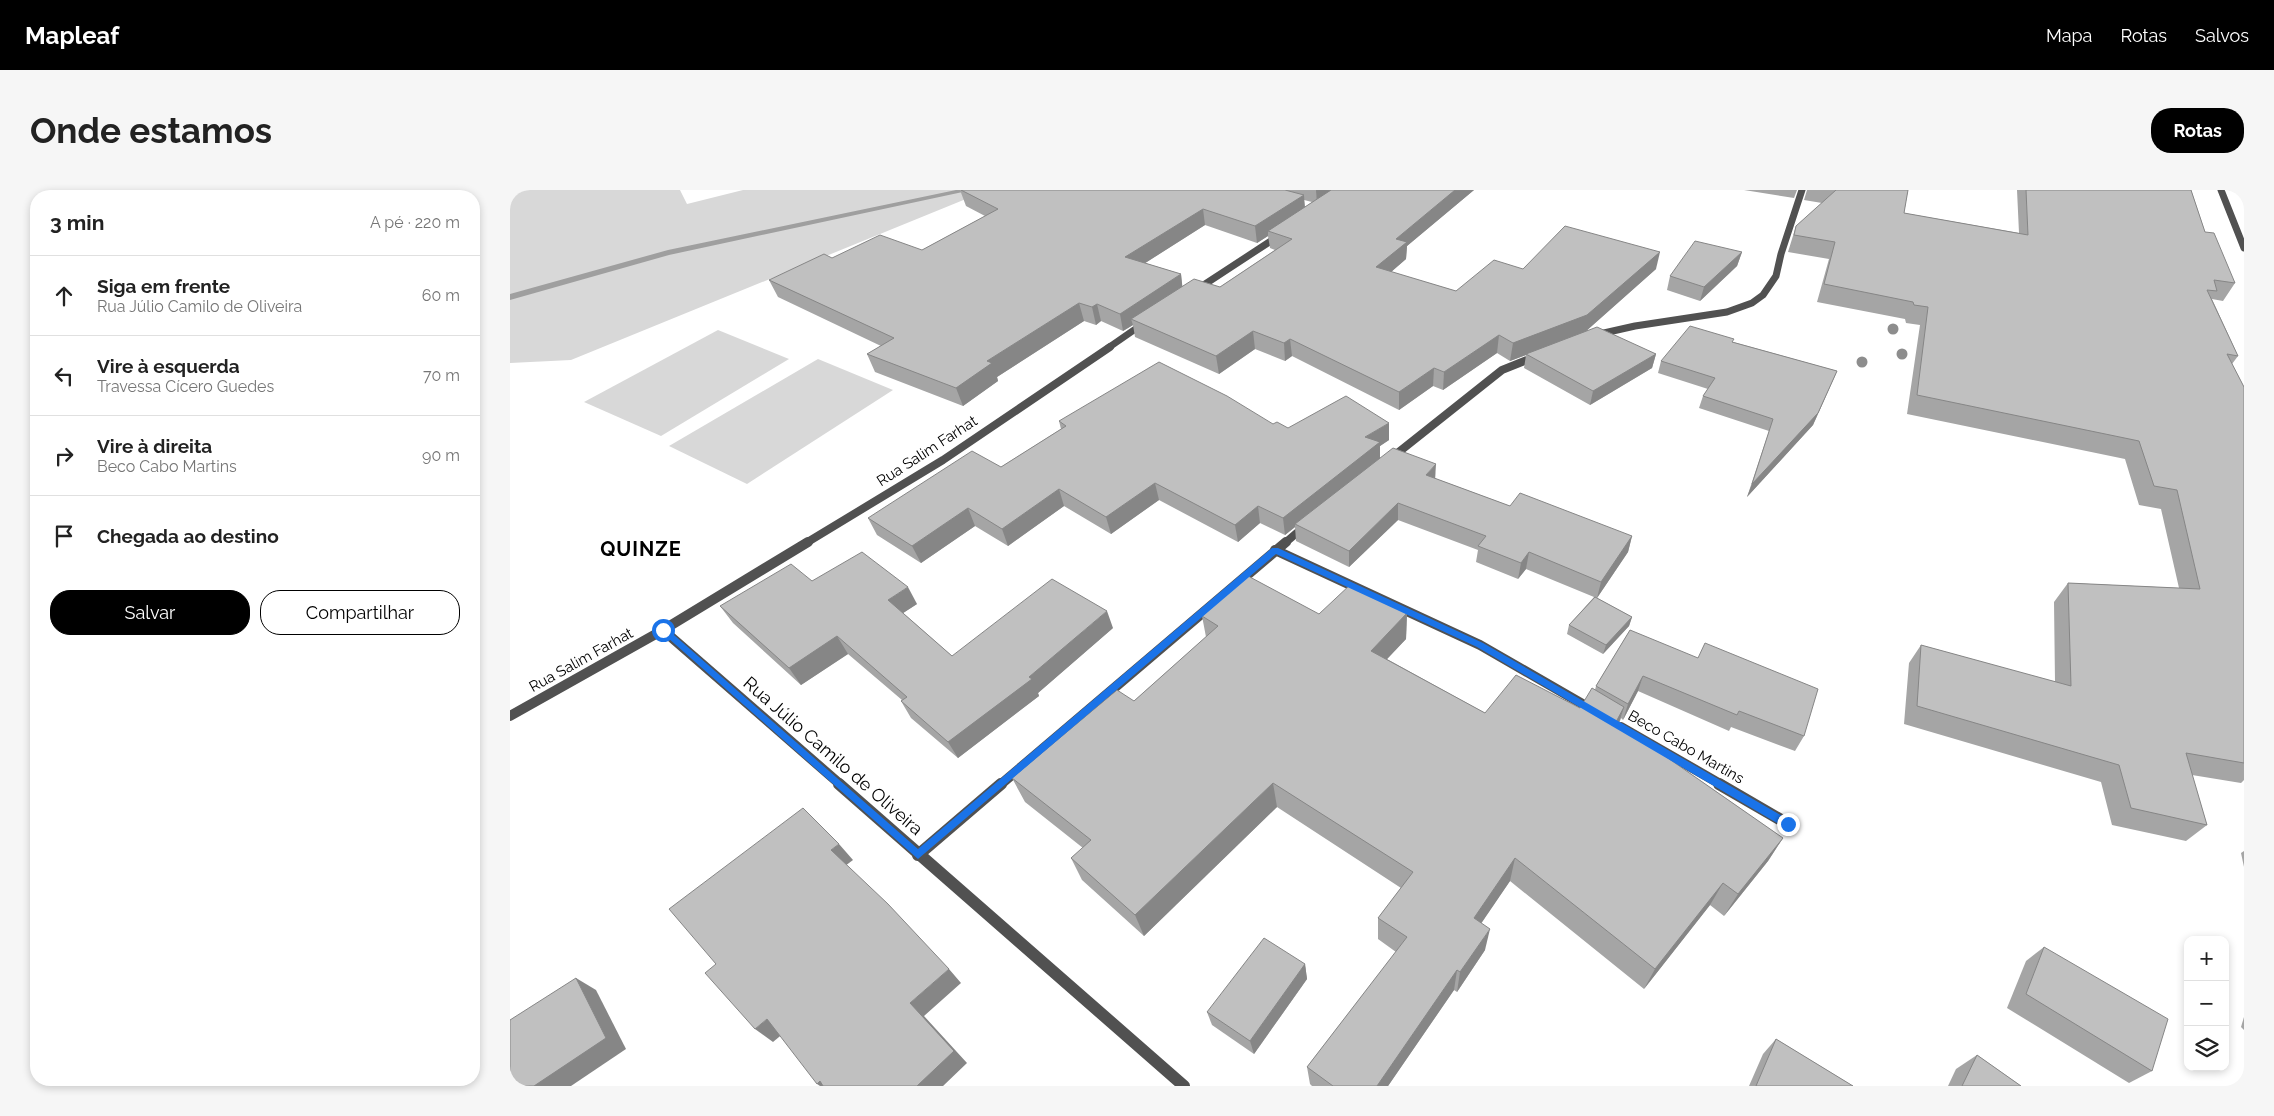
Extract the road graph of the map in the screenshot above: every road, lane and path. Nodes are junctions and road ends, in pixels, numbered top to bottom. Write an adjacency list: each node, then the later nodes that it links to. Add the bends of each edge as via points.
1 (1802, 190): 7 (street, via 1780,264 1764,295 1744,306 1718,314)
2 (2221, 190): 4 (street)
3 (1288, 230): 5 (street)
4 (2244, 248)
5 (1189, 294)
6 (1150, 320): 12 (street, Rua Salim Farhat, via 943,460)
7 (1588, 337)
8 (1548, 351): 9 (street, via 1502,370)
9 (1382, 465)
10 (1313, 520): 11 (street)
11 (1275, 550): 14 (street, Beco Cabo Martins, via 1480,645); 15 (street)
12 (663, 630): 13 (street, Rua Salim Farhat); 15 (street, Rua Júlio Camilo de Oliveira)
13 (510, 716)
14 (1788, 824)
15 (918, 855): 16 (street, Rua Júlio Camilo de Oliveira)
16 (1184, 1086)

